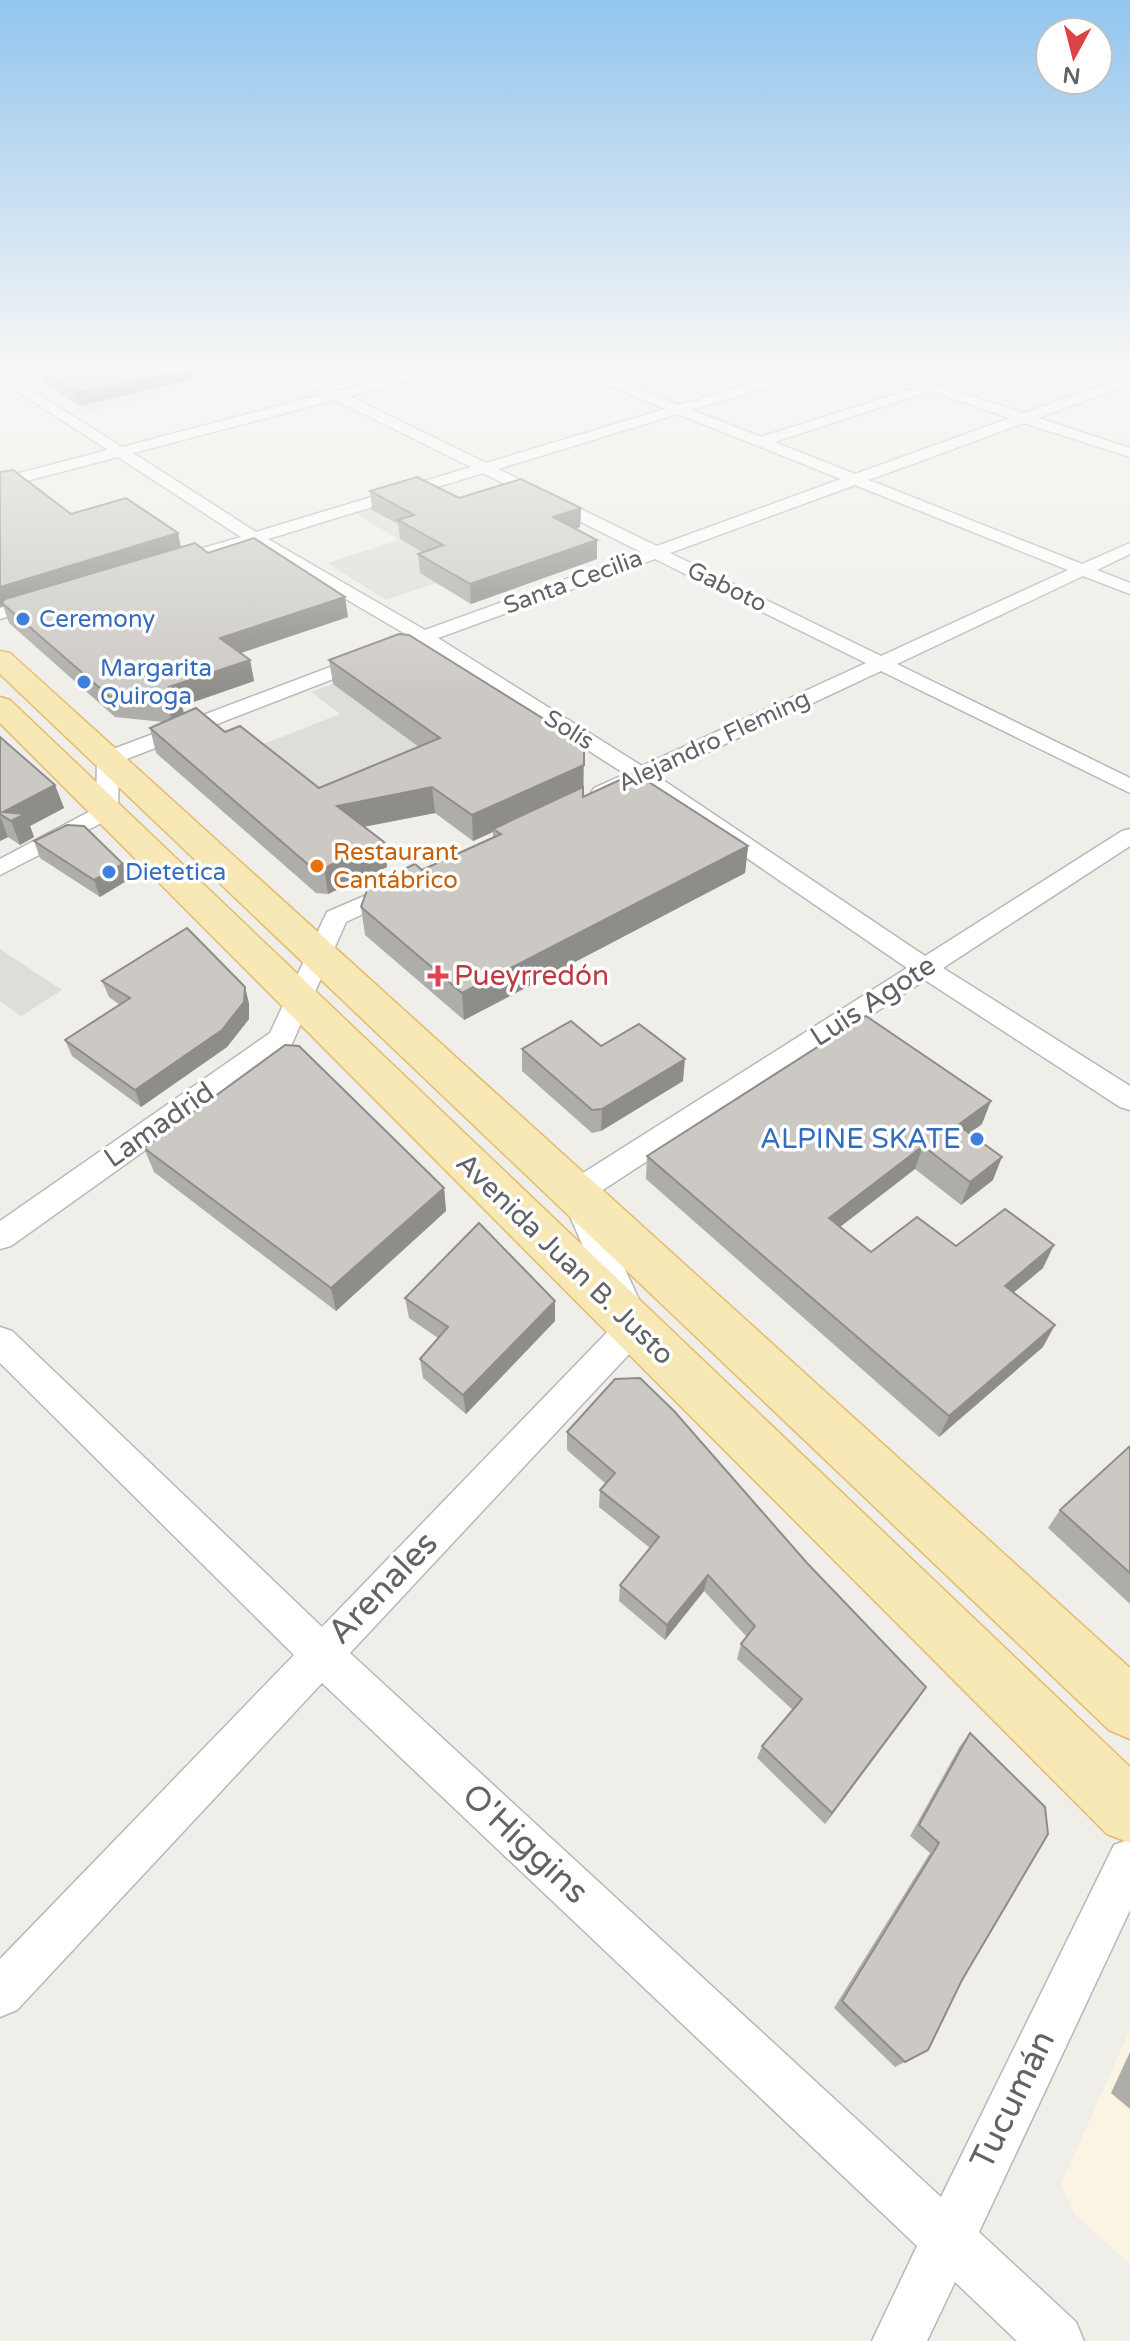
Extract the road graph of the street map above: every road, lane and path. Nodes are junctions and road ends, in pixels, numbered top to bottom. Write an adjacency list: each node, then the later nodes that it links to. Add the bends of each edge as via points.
1 (20, 477): 8 (street)
2 (159, 477): 9 (street, Solís)
3 (454, 477): 9 (street)
4 (503, 477): 11 (street, Gaboto)
5 (850, 477): 7 (street)
6 (859, 477): 7 (street, Santa Cecilia)
7 (854, 479): 11 (street, Santa Cecilia); 13 (street)
8 (0, 483)
9 (254, 538): 12 (street); 17 (street, Solís)
10 (1130, 548): 13 (street, Alejandro Fleming)
11 (656, 552): 17 (street, Santa Cecilia); 19 (street, Gaboto)
12 (149, 569)
13 (1082, 570): 14 (street); 19 (street, Alejandro Fleming)
14 (1130, 589)
15 (60, 596): 16 (street)
16 (0, 614)
17 (423, 637): 21 (street, Santa Cecilia); 22 (street, Solís)
18 (0, 659): 21 (main road, Avenida Juan B. Justo)
19 (882, 663): 22 (street, Alejandro Fleming); 23 (street, Gaboto)
20 (0, 706): 25 (main road, Avenida Juan B. Justo)
21 (108, 759): 25 (street); 29 (main road, Avenida Juan B. Justo)
22 (641, 775): 24 (street, Alejandro Fleming); 30 (street, Solís)
23 (1130, 786)
24 (583, 802)
25 (107, 811): 27 (street); 31 (main road, Avenida Juan B. Justo)
26 (1130, 836): 30 (street, Luis Agote)
27 (0, 868)
28 (423, 877): 29 (street, via 336,917)
29 (319, 955): 31 (street, Lamadrid); 33 (main road, Avenida Juan B. Justo)
30 (925, 968): 32 (street, Solís); 33 (street, Luis Agote)
31 (299, 998): 34 (street, Lamadrid, via 281,1039); 35 (main road, Avenida Juan B. Justo)
32 (1130, 1100)
33 (595, 1179): 35 (street); 38 (main road, Avenida Juan B. Justo)
34 (0, 1237)
35 (634, 1326): 37 (street, Arenales); 39 (main road, Avenida Juan B. Justo)
36 (0, 1341): 37 (street, O'Higgins)
37 (320, 1653): 41 (street, Arenales); 42 (street, O'Higgins)
38 (1130, 1709)
39 (1130, 1811)
40 (1130, 1861): 42 (street, Tucumán)
41 (0, 1993)
42 (947, 2238): 43 (street, Tucumán); 44 (street, O'Higgins)
43 (899, 2341)
44 (1057, 2341)

